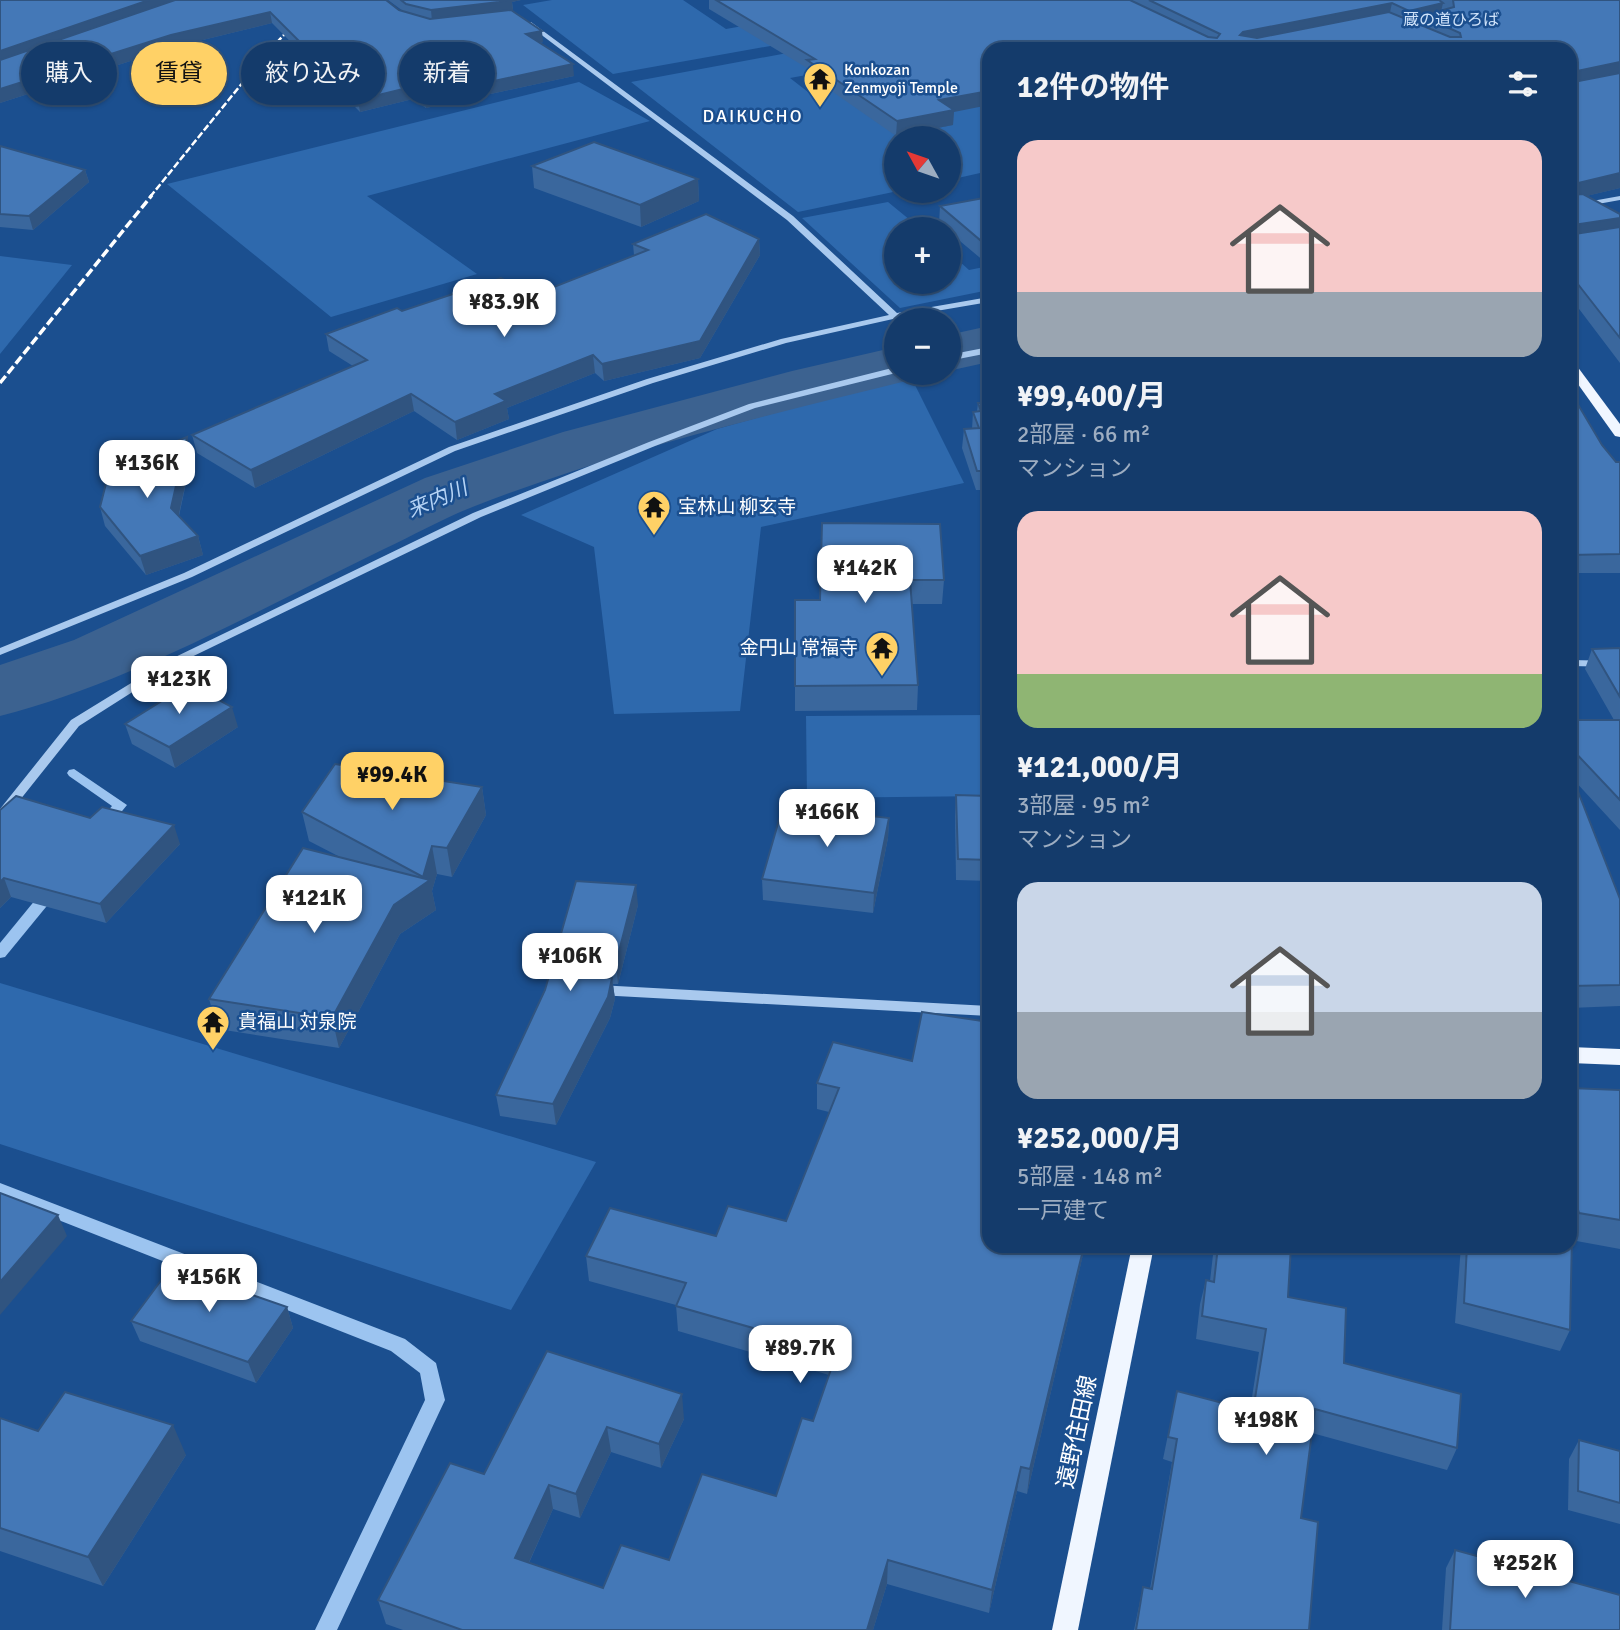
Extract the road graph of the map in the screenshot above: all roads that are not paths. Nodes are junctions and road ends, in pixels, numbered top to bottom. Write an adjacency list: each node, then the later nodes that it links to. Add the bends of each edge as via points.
1 (524, 19): 5 (street, via 790,218)
2 (1620, 198): 3 (street)
3 (1577, 206)
4 (982, 300): 6 (street)
5 (887, 308)
6 (946, 308)
7 (884, 321): 13 (street, via 784,341 452,449 188,575)
8 (982, 351): 9 (street)
9 (961, 355)
10 (884, 373): 16 (street, via 752,406 639,449 477,515 171,663 75,723)
11 (1577, 375): 12 (main road)
12 (1620, 433)
13 (0, 652)
14 (1577, 663): 15 (street)
15 (1620, 664)
16 (0, 817)
17 (586, 990): 18 (street)
18 (982, 1011)
19 (1577, 1055): 20 (main road)
20 (1620, 1057)
21 (1142, 1253): 22 (main road, 遠野住田線)
22 (1065, 1630)

